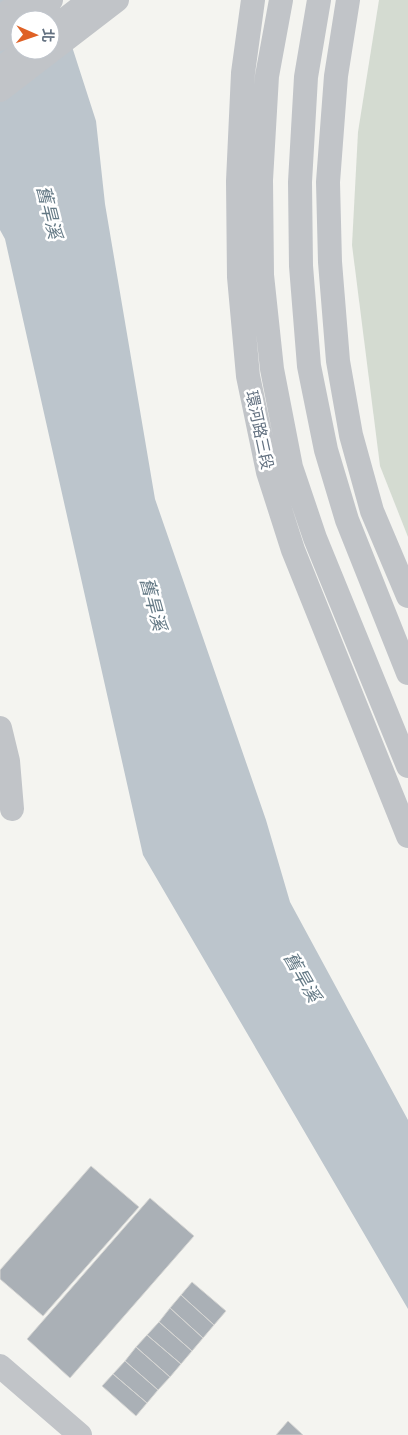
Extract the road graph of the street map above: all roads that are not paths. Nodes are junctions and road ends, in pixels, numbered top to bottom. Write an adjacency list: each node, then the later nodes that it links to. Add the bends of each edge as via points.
1 (24, 0): 10 (street)
2 (51, 0): 9 (street)
3 (90, 0): 11 (street)
4 (117, 0): 14 (street)
5 (253, 0): 19 (street, 環河路三段, via 243,73 238,181 239,277 248,376 268,472 293,550)
6 (281, 0): 17 (street, 環河路三段, via 267,76 261,180 262,275 272,369 291,467 315,538)
7 (319, 0): 16 (street, via 306,77 300,182 300,266 310,366 326,450 347,520)
8 (348, 0): 15 (street, via 336,76 328,182 338,361 350,435 372,511)
9 (38, 10)
10 (0, 18)
11 (60, 23)
12 (12, 60): 13 (street)
13 (0, 69)
14 (0, 90)
15 (408, 596)
16 (408, 673)
17 (400, 727): 19 (street); 20 (street, 環河路三段)
18 (1, 732): 21 (street, via 8,761)
19 (370, 740): 22 (street, 環河路三段)
20 (408, 766)
21 (12, 809)
22 (408, 836)
23 (0, 1366): 24 (street)
24 (80, 1435)

